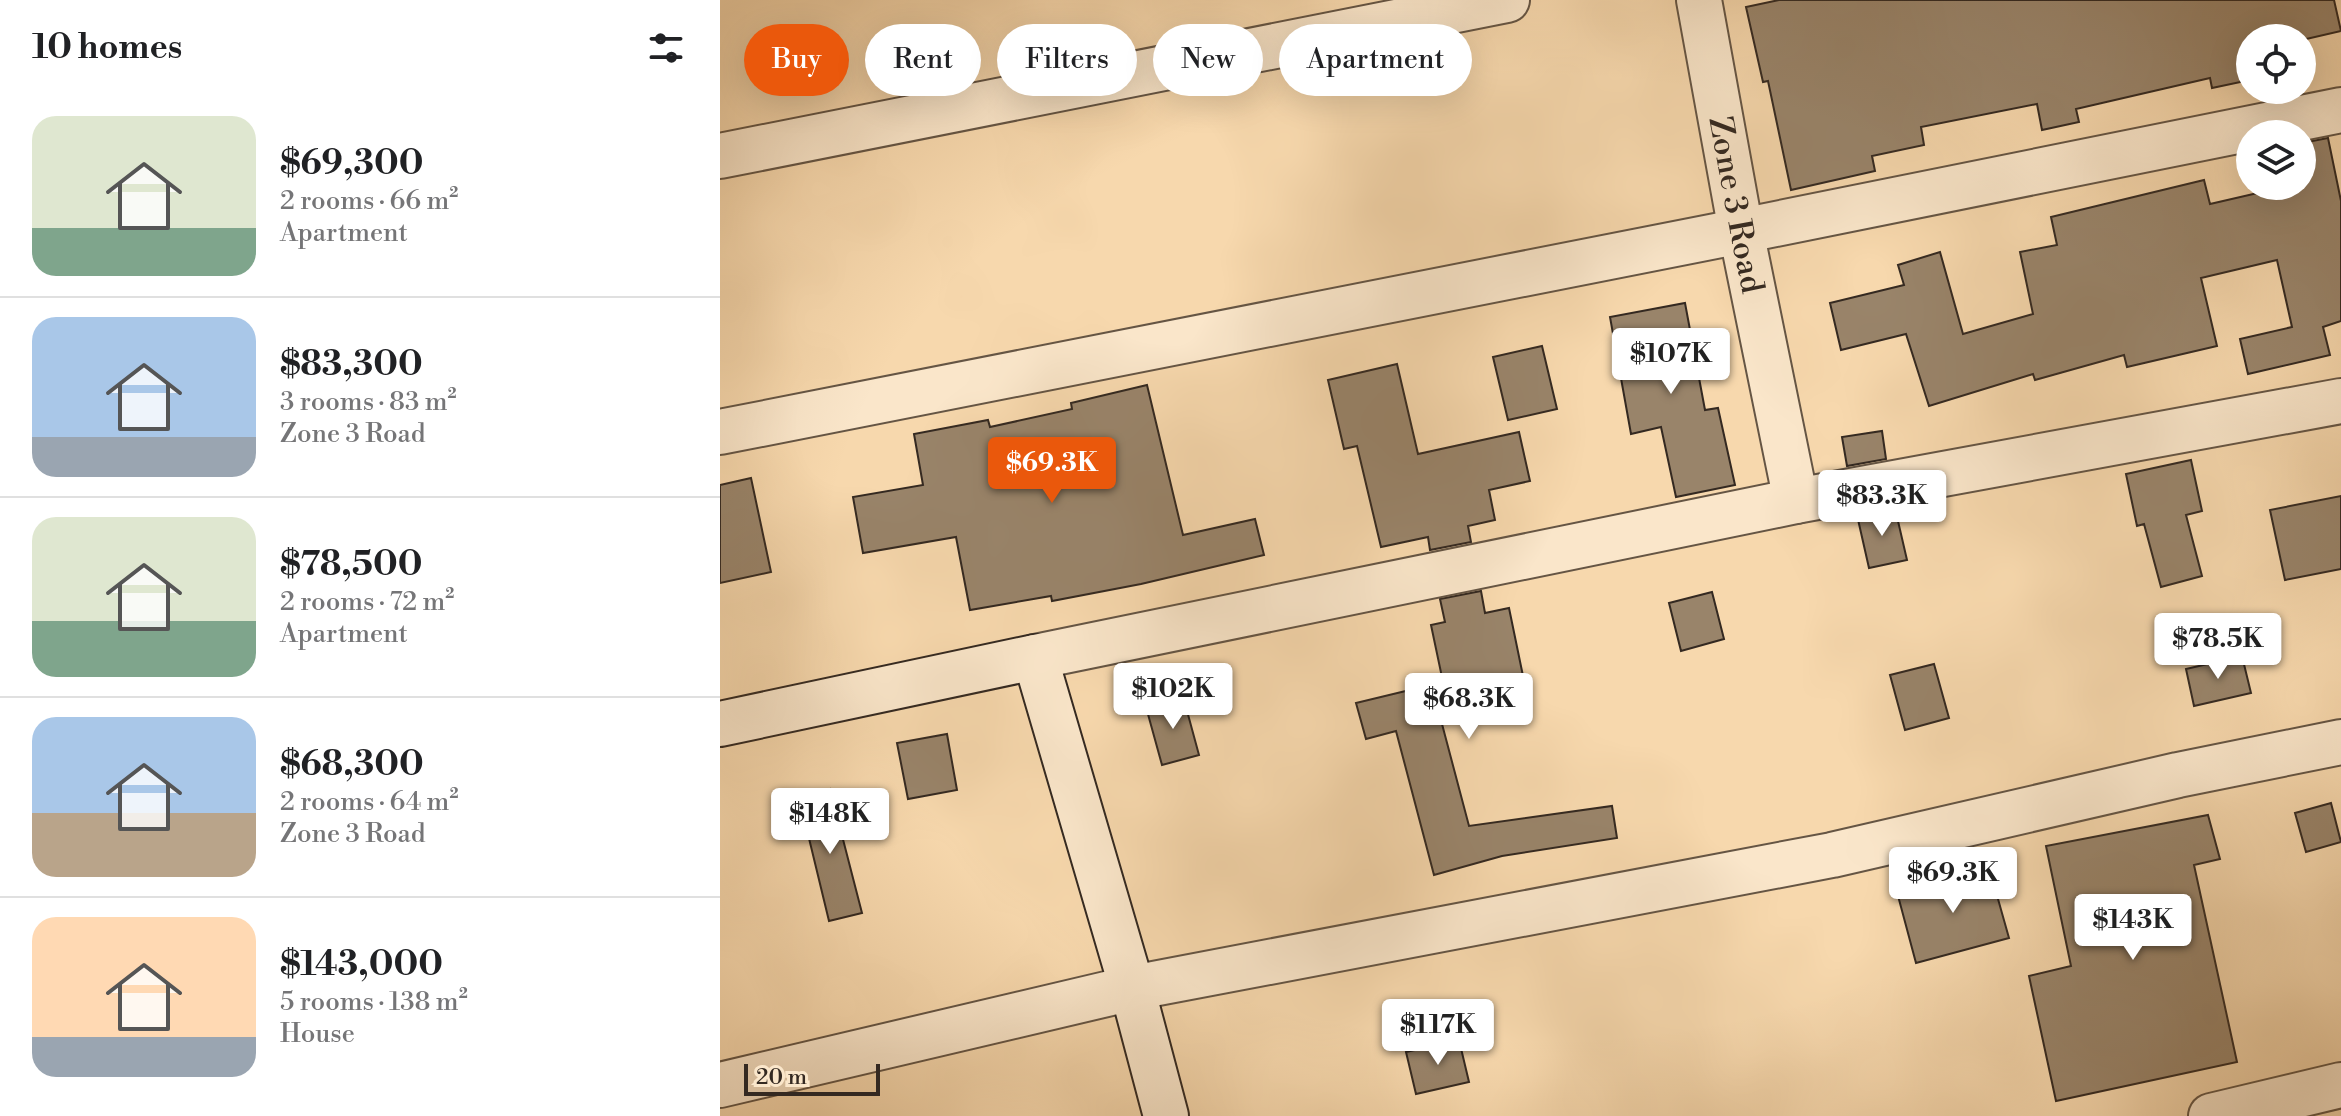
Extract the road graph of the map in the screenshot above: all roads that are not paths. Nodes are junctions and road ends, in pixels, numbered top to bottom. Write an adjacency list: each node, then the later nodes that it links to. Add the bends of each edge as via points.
1 (1507, 0): 4 (street)
2 (1699, 0): 5 (street, Zone 3 Road)
3 (2341, 110): 5 (street)
4 (720, 156)
5 (1741, 231): 7 (street); 8 (street, Zone 3 Road)
6 (2341, 401): 8 (street)
7 (720, 432)
8 (1796, 501): 9 (street)
9 (1035, 657): 10 (street); 12 (street)
10 (720, 724)
11 (2341, 742): 12 (street, via 1832,855)
12 (1132, 988): 13 (street); 15 (street)
13 (720, 1085)
14 (2341, 1085): 16 (street)
15 (1166, 1116)
16 (2211, 1116)

